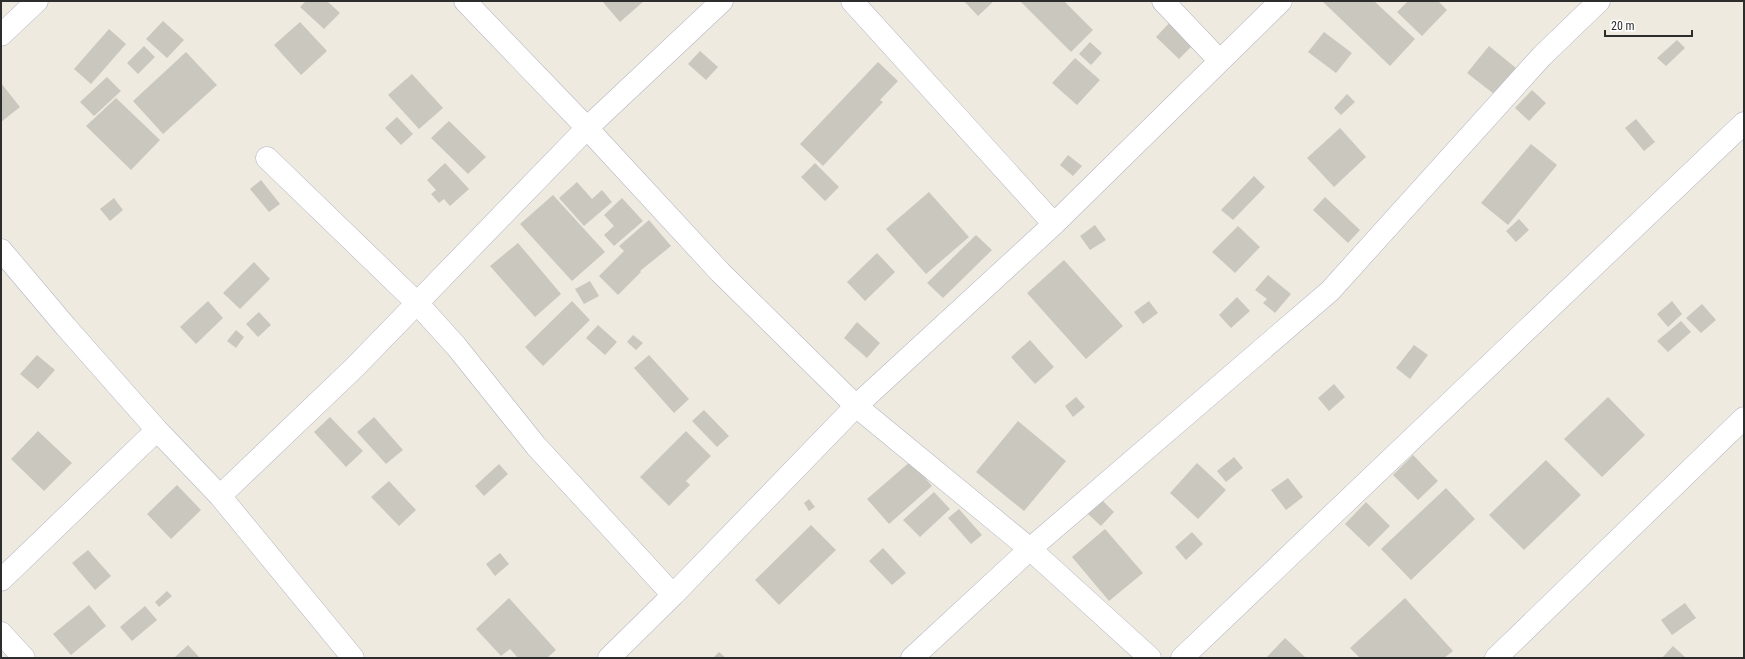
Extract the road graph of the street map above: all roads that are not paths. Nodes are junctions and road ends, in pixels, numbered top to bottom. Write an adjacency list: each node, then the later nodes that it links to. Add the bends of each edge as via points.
1 (37, 1): 8 (street)
2 (465, 1): 11 (street)
3 (722, 1): 11 (street)
4 (852, 1): 13 (street)
5 (1162, 1): 9 (street)
6 (1281, 1): 9 (street)
7 (1599, 1): 20 (street, via 1542,56 1330,291)
8 (1, 35)
9 (1220, 60): 13 (street)
10 (1744, 123): 29 (street)
11 (587, 128): 15 (street); 16 (street, via 720,272)
12 (267, 158): 15 (street)
13 (1054, 224): 16 (street)
14 (1, 250): 18 (street)
15 (417, 303): 19 (street, via 355,367); 22 (street, via 456,346 536,446)
16 (856, 406): 20 (street); 22 (street)
17 (1744, 418): 30 (street)
18 (157, 430): 19 (street); 21 (street)
19 (220, 496): 25 (street)
20 (1030, 549): 27 (street); 28 (street)
21 (1, 580)
22 (673, 595): 26 (street)
23 (1, 633): 24 (street)
24 (24, 658)
25 (353, 658)
26 (609, 658)
27 (912, 658)
28 (1150, 658)
29 (1182, 658)
30 (1496, 658)

